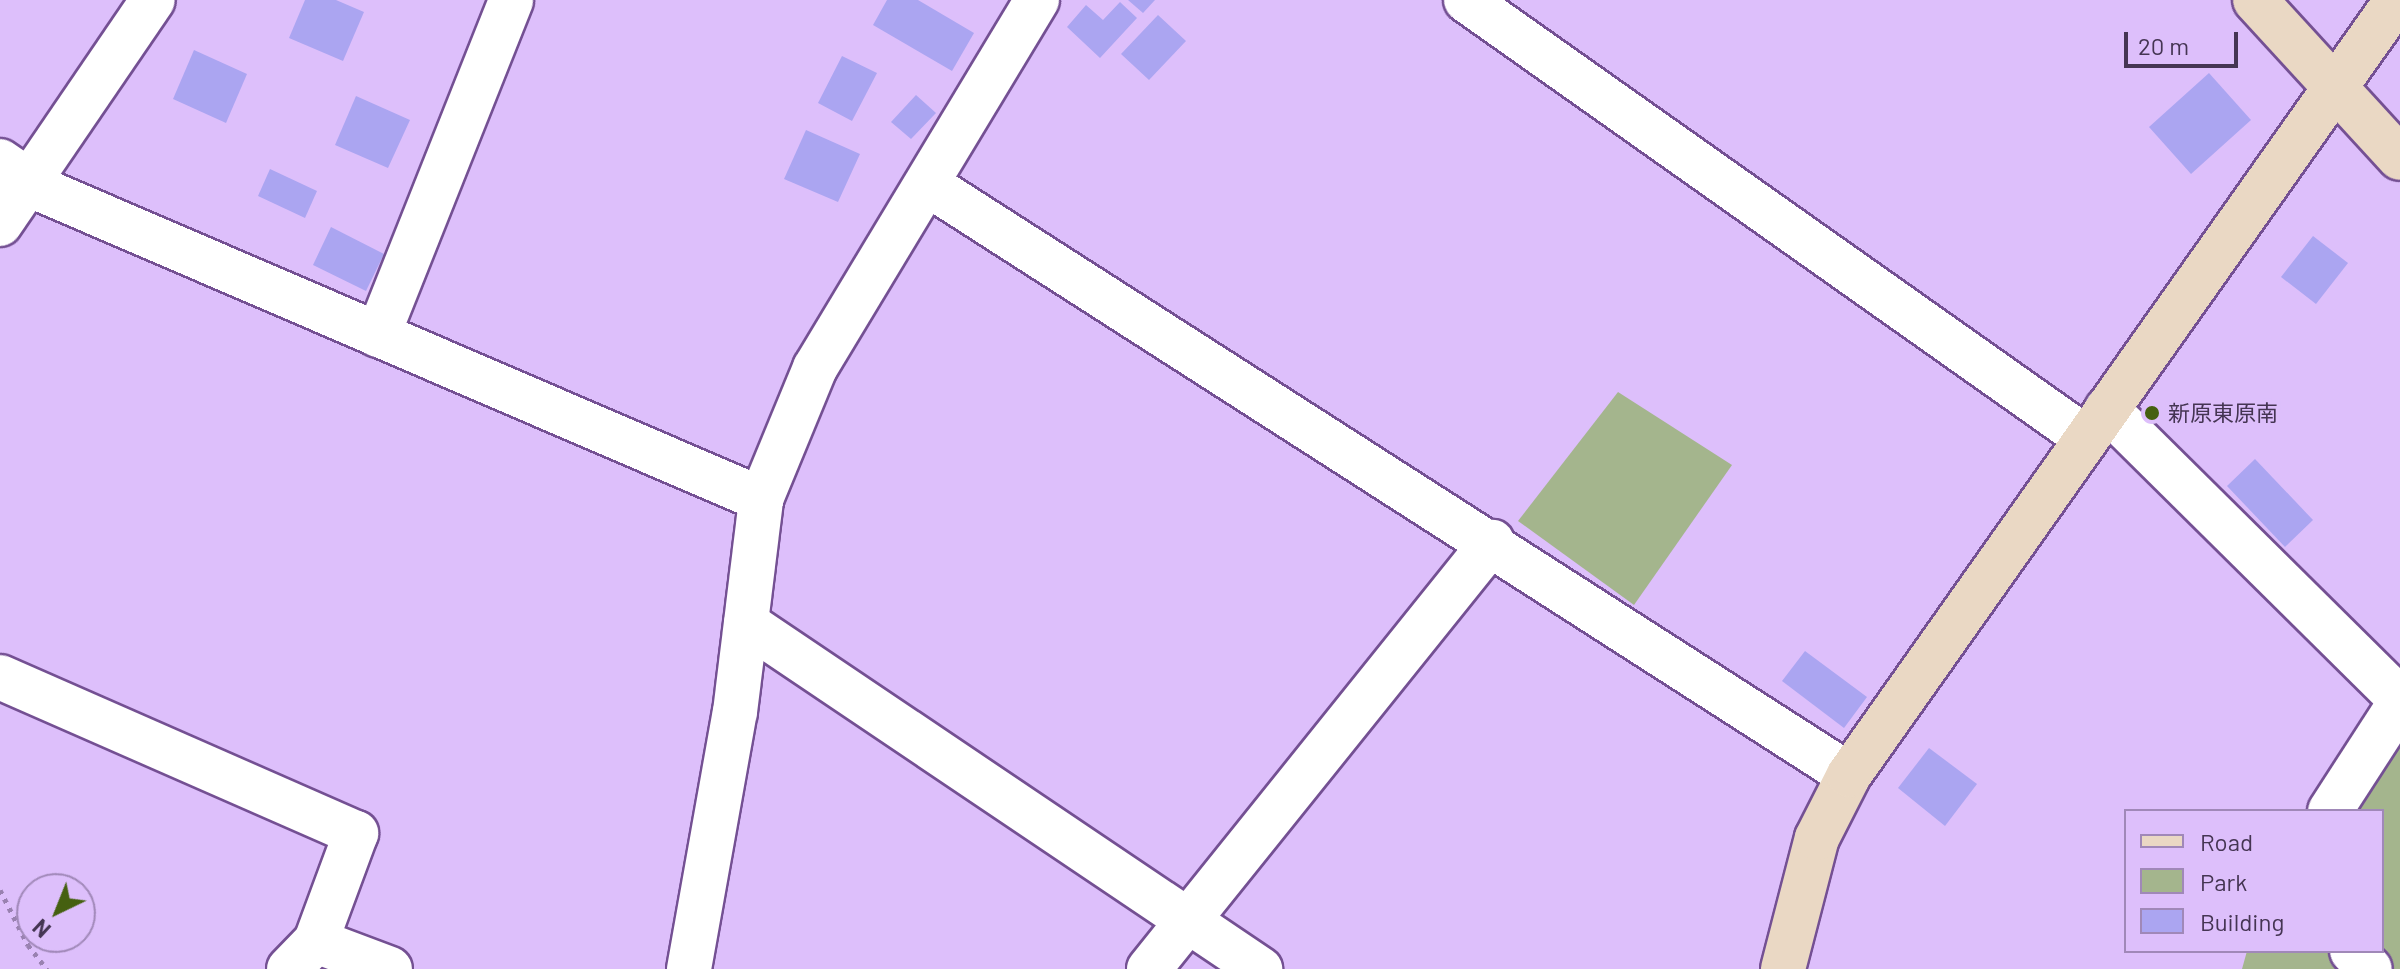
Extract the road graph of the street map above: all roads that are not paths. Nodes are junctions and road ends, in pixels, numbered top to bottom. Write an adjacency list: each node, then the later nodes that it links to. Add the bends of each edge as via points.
1 (153, 0): 9 (street)
2 (511, 0): 12 (street)
3 (1037, 0): 10 (street)
4 (1466, 0): 13 (street)
5 (2255, 0): 7 (street)
6 (2397, 0): 7 (street)
7 (2333, 88): 8 (street); 13 (street)
8 (2400, 158)
9 (14, 171): 11 (street); 12 (street)
10 (929, 185): 14 (street, via 815,368); 15 (street)
11 (0, 224)
12 (378, 335): 14 (street)
13 (2096, 424): 18 (street); 19 (street)
14 (761, 499): 16 (street)
15 (1492, 542): 19 (street); 21 (street)
16 (746, 623): 21 (street); 25 (street)
17 (0, 677): 23 (street, via 356,833)
18 (2400, 701): 20 (street)
19 (1849, 775): 28 (street, via 1817,838)
20 (2331, 809)
21 (1188, 921): 26 (street); 27 (street)
22 (2354, 953): 29 (street)
23 (302, 955): 24 (street)
24 (390, 969)
25 (689, 969)
26 (1149, 969)
27 (1260, 969)
28 (1783, 969)
29 (2370, 969)

